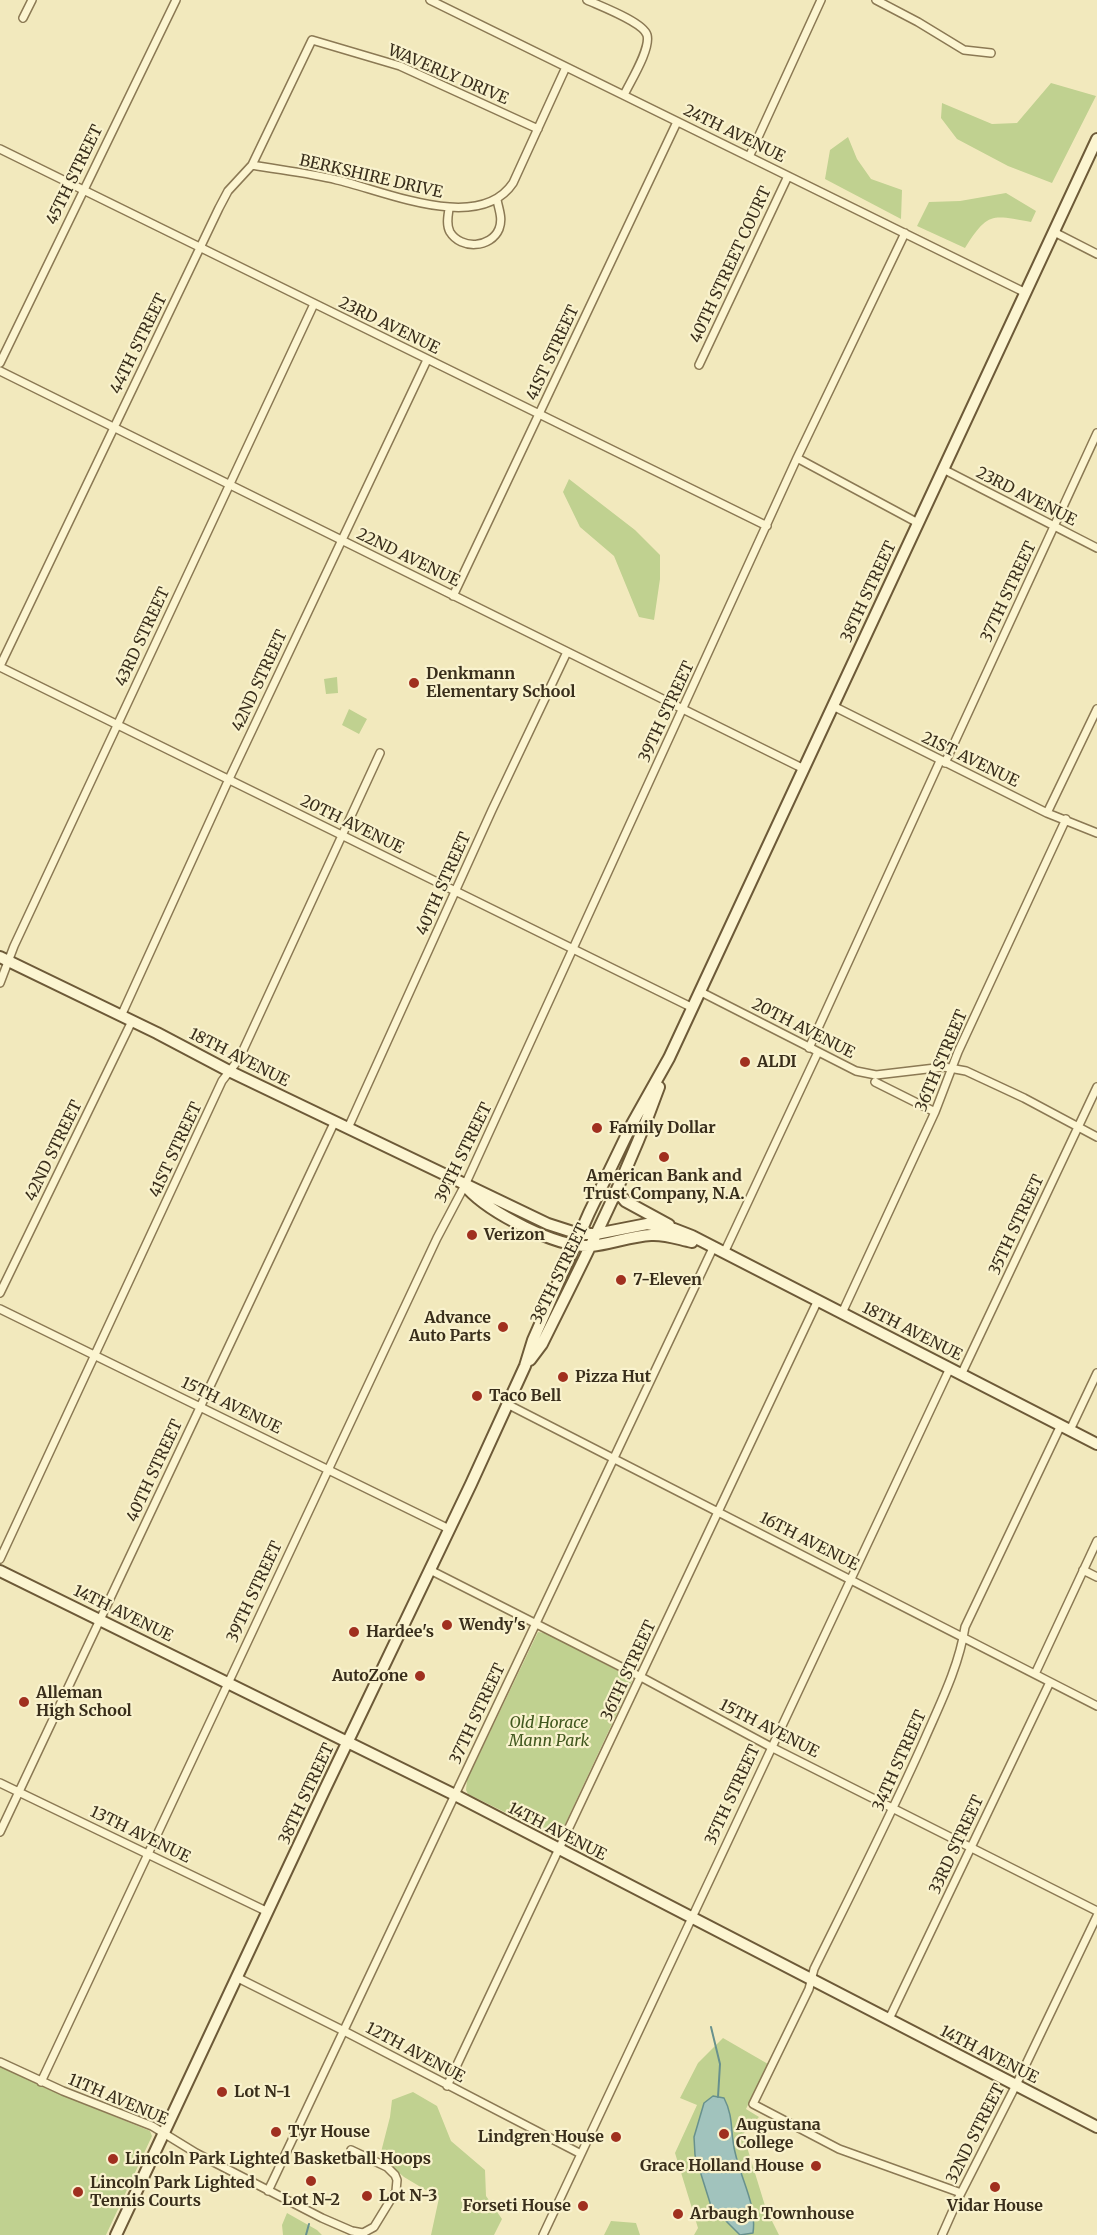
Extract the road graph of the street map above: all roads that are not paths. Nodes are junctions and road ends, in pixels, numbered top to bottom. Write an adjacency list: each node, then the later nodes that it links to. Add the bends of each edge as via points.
1 (32, 0): 7 (street)
2 (176, 0): 19 (street, 45TH STREET)
3 (430, 0): 10 (street, 24TH AVENUE)
4 (587, 0): 11 (street, via 633,22 648,37)
5 (822, 0): 16 (street)
6 (876, 0): 9 (street, via 964,50)
7 (23, 18)
8 (312, 40): 13 (street, WAVERLY DRIVE, via 400,66); 17 (street, 44TH STREET)
9 (991, 53)
10 (566, 67): 11 (street, 24TH AVENUE); 13 (street)
11 (624, 95): 12 (street, 24TH AVENUE)
12 (676, 122): 16 (street, 24TH AVENUE); 32 (street, 41ST STREET)
13 (538, 129): 20 (street, via 513,183)
14 (1097, 139): 22 (street, 38TH STREET)
15 (0, 149): 19 (street, 23RD AVENUE)
16 (748, 157): 18 (street, 24TH AVENUE)
17 (252, 165): 21 (street, BERKSHIRE DRIVE, via 336,179); 24 (street, 44TH STREET, via 228,191)
18 (788, 176): 23 (street, 24TH AVENUE); 30 (street, 40TH STREET COURT)
19 (83, 190): 24 (street, 23RD AVENUE); 29 (street, 45TH STREET)
20 (497, 200): 21 (street, BERKSHIRE DRIVE); 21 (street, BERKSHIRE DRIVE, via 501,215 498,229 492,238 476,244 462,242 452,235)
21 (449, 208)
22 (1054, 232): 25 (street); 26 (street, 38TH STREET)
23 (905, 233): 26 (street, 24TH AVENUE); 35 (street, 39TH STREET)
24 (200, 248): 27 (street, 23RD AVENUE); 33 (street, 44TH STREET)
25 (1097, 254)
26 (1026, 293): 36 (street, 38TH STREET)
27 (315, 304): 28 (street, 23RD AVENUE); 37 (street, 43RD STREET)
28 (427, 360): 32 (street, 23RD AVENUE); 41 (street, 42ND STREET)
29 (0, 363)
30 (699, 365)
31 (0, 371): 33 (street, 22ND AVENUE)
32 (539, 415): 39 (street, 23RD AVENUE); 43 (street, 41ST STREET)
33 (113, 427): 37 (street, 22ND AVENUE); 45 (street, 44TH STREET)
34 (1097, 433): 40 (street, 37TH STREET)
35 (797, 458): 38 (street); 39 (street, 39TH STREET)
36 (944, 469): 38 (street, 38TH STREET); 40 (street, 23RD AVENUE)
37 (229, 485): 41 (street, 22ND AVENUE); 49 (street, 43RD STREET)
38 (918, 523): 46 (street, 38TH STREET)
39 (767, 526): 47 (street, 39TH STREET)
40 (1054, 527): 42 (street, 23RD AVENUE); 51 (street, 37TH STREET)
41 (342, 541): 43 (street, 22ND AVENUE); 53 (street, 42ND STREET)
42 (1097, 548)
43 (453, 596): 44 (street, 22ND AVENUE)
44 (567, 652): 47 (street, 22ND AVENUE); 58 (street, 40TH STREET)
45 (0, 666): 49 (street, 20TH AVENUE)
46 (833, 706): 51 (street, 21ST AVENUE); 52 (street, 38TH STREET)
47 (683, 709): 52 (street, 22ND AVENUE); 59 (street, 39TH STREET)
48 (1097, 709): 54 (street)
49 (117, 724): 53 (street, 20TH AVENUE); 60 (street, 43RD STREET)
50 (380, 753): 57 (street, 41ST STREET)
51 (943, 762): 54 (street, 21ST AVENUE); 66 (street, 37TH STREET)
52 (804, 768): 62 (street, 38TH STREET)
53 (229, 779): 57 (street, 20TH AVENUE); 64 (street, 42ND STREET)
54 (1047, 813): 55 (street, 21ST AVENUE)
55 (1065, 819): 56 (street, 21ST AVENUE); 69 (street, 36TH STREET)
56 (1097, 833)
57 (341, 834): 58 (street, 20TH AVENUE); 70 (street, 41ST STREET, via 239,1059)
58 (456, 890): 59 (street, 20TH AVENUE); 76 (street, 40TH STREET)
59 (573, 949): 63 (street, 20TH AVENUE); 78 (street, 39TH STREET)
60 (4, 959): 61 (street, 43RD STREET); 64 (street, 18TH AVENUE)
61 (0, 983)
62 (700, 992): 63 (street, 38TH STREET); 66 (street, 20TH AVENUE)
63 (693, 1008): 68 (street, 38TH STREET)
64 (121, 1016): 65 (street, 18TH AVENUE)
65 (132, 1022): 70 (street, 18TH AVENUE); 86 (street, 42ND STREET)
66 (808, 1048): 67 (street, 20TH AVENUE)
67 (818, 1052): 69 (street, 20TH AVENUE, via 869,1075); 85 (street)
68 (669, 1058): 79 (street, 38TH STREET, via 639,1143); 82 (street, 38TH STREET, via 632,1124)
69 (951, 1068): 73 (street, 36TH STREET); 75 (street, 20TH AVENUE, via 974,1074)
70 (229, 1071): 74 (street, 18TH AVENUE); 90 (street, 41ST STREET)
71 (875, 1082): 73 (street)
72 (1097, 1087): 75 (street, 35TH STREET)
73 (935, 1112): 89 (street, 36TH STREET)
74 (334, 1121): 76 (street, 18TH AVENUE); 96 (street, 40TH STREET)
75 (1078, 1127): 77 (street, 20TH AVENUE); 94 (street, 35TH STREET)
76 (348, 1128): 78 (street, 18TH AVENUE)
77 (1097, 1137)
78 (465, 1185): 82 (street, 18TH AVENUE, via 477,1199 503,1215 555,1240); 100 (street, 39TH STREET)
79 (619, 1185): 80 (street, via 618,1192 626,1201); 81 (street, 38TH STREET)
80 (674, 1229): 81 (street, 18TH AVENUE, via 646,1224); 84 (street, 18TH AVENUE)
81 (596, 1234): 82 (street, 18TH AVENUE); 83 (street, 38TH STREET)
82 (577, 1240): 83 (street, 18TH AVENUE); 91 (street, 38TH STREET)
83 (590, 1246): 84 (street, 18TH AVENUE, via 662,1235); 91 (street, 38TH STREET, via 542,1344)
84 (713, 1248): 85 (street, 18TH AVENUE); 99 (street, 37TH STREET)
85 (724, 1253): 87 (street, 18TH AVENUE)
86 (0, 1293)
87 (818, 1300): 89 (street, 18TH AVENUE); 101 (street, 36TH STREET)
88 (0, 1309): 90 (street, 15TH AVENUE)
89 (842, 1313): 92 (street, 18TH AVENUE)
90 (95, 1354): 96 (street, 15TH AVENUE); 104 (street, 41ST STREET)
91 (525, 1366): 95 (street, 38TH STREET)
92 (950, 1368): 94 (street, 18TH AVENUE); 109 (street, 35TH STREET)
93 (1097, 1373): 97 (street, 34TH STREET)
94 (962, 1374): 97 (street, 18TH AVENUE)
95 (507, 1404): 99 (street, 16TH AVENUE); 102 (street, 38TH STREET)
96 (201, 1406): 100 (street, 15TH AVENUE); 110 (street, 40TH STREET)
97 (1066, 1427): 98 (street, 18TH AVENUE); 112 (street, 34TH STREET)
98 (1097, 1444)
99 (615, 1457): 101 (street, 16TH AVENUE); 111 (street, 37TH STREET)
100 (328, 1469): 102 (street, 15TH AVENUE); 116 (street, 39TH STREET)
101 (719, 1511): 109 (street, 16TH AVENUE); 114 (street, 36TH STREET)
102 (449, 1529): 105 (street, 38TH STREET)
103 (1097, 1541): 106 (street)
104 (0, 1559)
105 (430, 1570): 111 (street, 15TH AVENUE); 118 (street, 38TH STREET)
106 (1083, 1570): 108 (street); 113 (street)
107 (0, 1571): 110 (street, 14TH AVENUE)
108 (1097, 1577)
109 (851, 1580): 112 (street, 16TH AVENUE); 119 (street, 35TH STREET)
110 (100, 1620): 116 (street, 14TH AVENUE); 121 (street, 40TH STREET)
111 (535, 1623): 114 (street, 15TH AVENUE); 122 (street, 37TH STREET)
112 (963, 1637): 113 (street, 16TH AVENUE); 123 (street, 34TH STREET, via 939,1706)
113 (1035, 1674): 115 (street, 16TH AVENUE)
114 (641, 1677): 119 (street, 15TH AVENUE); 126 (street, 36TH STREET)
115 (1050, 1682): 117 (street, 16TH AVENUE); 125 (street, 33RD STREET)
116 (226, 1683): 118 (street, 14TH AVENUE); 127 (street, 39TH STREET)
117 (1097, 1706)
118 (347, 1743): 122 (street, 14TH AVENUE); 129 (street, 38TH STREET)
119 (771, 1747): 123 (street, 15TH AVENUE); 131 (street, 35TH STREET)
120 (0, 1783): 121 (street, 13TH AVENUE)
121 (19, 1792): 124 (street, 40TH STREET); 127 (street, 13TH AVENUE)
122 (455, 1795): 126 (street, 14TH AVENUE); 135 (street, 37TH STREET)
123 (894, 1808): 125 (street, 15TH AVENUE); 133 (street, 34TH STREET)
124 (0, 1832)
125 (971, 1847): 128 (street, 15TH AVENUE); 134 (street, 33RD STREET)
126 (560, 1850): 131 (street, 14TH AVENUE); 139 (street, 36TH STREET)
127 (147, 1853): 129 (street, 13TH AVENUE); 137 (street, 39TH STREET)
128 (1097, 1911)
129 (268, 1912): 132 (street, 38TH STREET)
130 (1097, 1916): 138 (street, 32ND STREET)
131 (691, 1917): 133 (street, 14TH AVENUE); 143 (street, 35TH STREET)
132 (236, 1977): 135 (street, 12TH AVENUE); 141 (street, 38TH STREET)
133 (812, 1979): 134 (street, 14TH AVENUE); 145 (street, 34TH STREET, via 753,2104 839,2149)
134 (889, 2019): 138 (street, 14TH AVENUE)
135 (344, 2031): 139 (street, 12TH AVENUE); 144 (street, 37TH STREET)
136 (0, 2062): 137 (street, 11TH AVENUE)
137 (41, 2082): 141 (street, 11TH AVENUE)
138 (1016, 2085): 140 (street, 14TH AVENUE); 145 (street, 32ND STREET)
139 (447, 2086): 143 (street, 12TH AVENUE)
140 (1097, 2127)
141 (163, 2132): 144 (street, 11TH AVENUE); 146 (street, 38TH STREET)
142 (351, 2150): 144 (street, 11TH AVENUE, via 387,2167 397,2180 396,2191 374,2227 363,2233)
143 (581, 2154): 147 (street, 35TH STREET)
144 (268, 2191)
145 (961, 2193): 148 (street, 32ND STREET)
146 (116, 2235)
147 (543, 2235)
148 (942, 2235)

